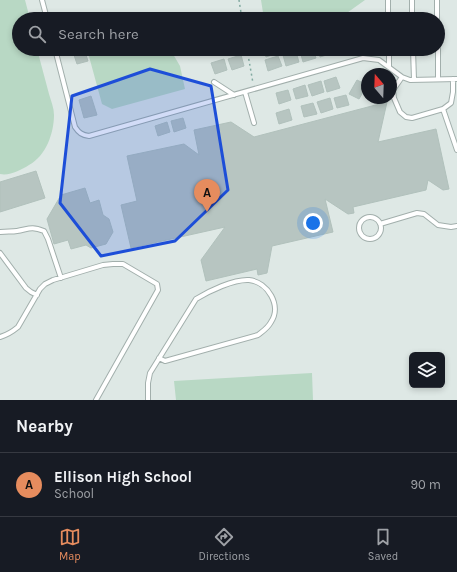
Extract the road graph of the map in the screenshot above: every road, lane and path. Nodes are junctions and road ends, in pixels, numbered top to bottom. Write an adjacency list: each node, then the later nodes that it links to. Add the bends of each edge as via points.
1 (42, 0): 6 (lane)
2 (239, 0): 7 (path)
3 (388, 0): 8 (lane)
4 (412, 0): 9 (lane)
5 (437, 0): 10 (lane)
6 (45, 12)
7 (241, 12)
8 (388, 12)
9 (412, 12)
10 (437, 12)
11 (57, 56): 24 (lane, via 75,127 84,135 89,136)
12 (248, 56): 22 (path)
13 (389, 56): 16 (lane)
14 (413, 56): 20 (lane)
15 (438, 56): 18 (lane)
16 (389, 67): 17 (lane); 22 (lane, via 379,60 363,58)
17 (402, 77): 20 (lane); 25 (lane, via 393,90 400,112 406,117 412,118)
18 (438, 79): 19 (lane); 20 (lane)
19 (455, 79): 25 (lane, via 451,103)
20 (414, 80)
21 (214, 82): 24 (lane)
22 (254, 89): 23 (lane)
23 (245, 92): 24 (lane); 26 (lane)
24 (234, 95)
25 (443, 109): 27 (lane)
26 (254, 123)
27 (457, 150)
28 (380, 224): 28 (lane, via 375,218 364,218 359,226 360,234 368,239 372,238 379,233); 29 (lane, via 417,213 424,214 438,225)
29 (457, 226)
30 (0, 232): 32 (lane, via 28,228 44,231)
31 (0, 253): 33 (lane, via 26,288)
32 (61, 278): 33 (lane, via 45,284); 36 (lane, via 103,265 123,264 157,284 158,290)
33 (36, 295): 34 (lane, via 18,327 13,332)
34 (0, 336)
35 (159, 358): 35 (lane, via 196,299 205,293 249,280 259,283 271,294 275,304 272,322 258,335 165,362); 37 (lane, via 150,373)
36 (96, 400)
37 (148, 400)

